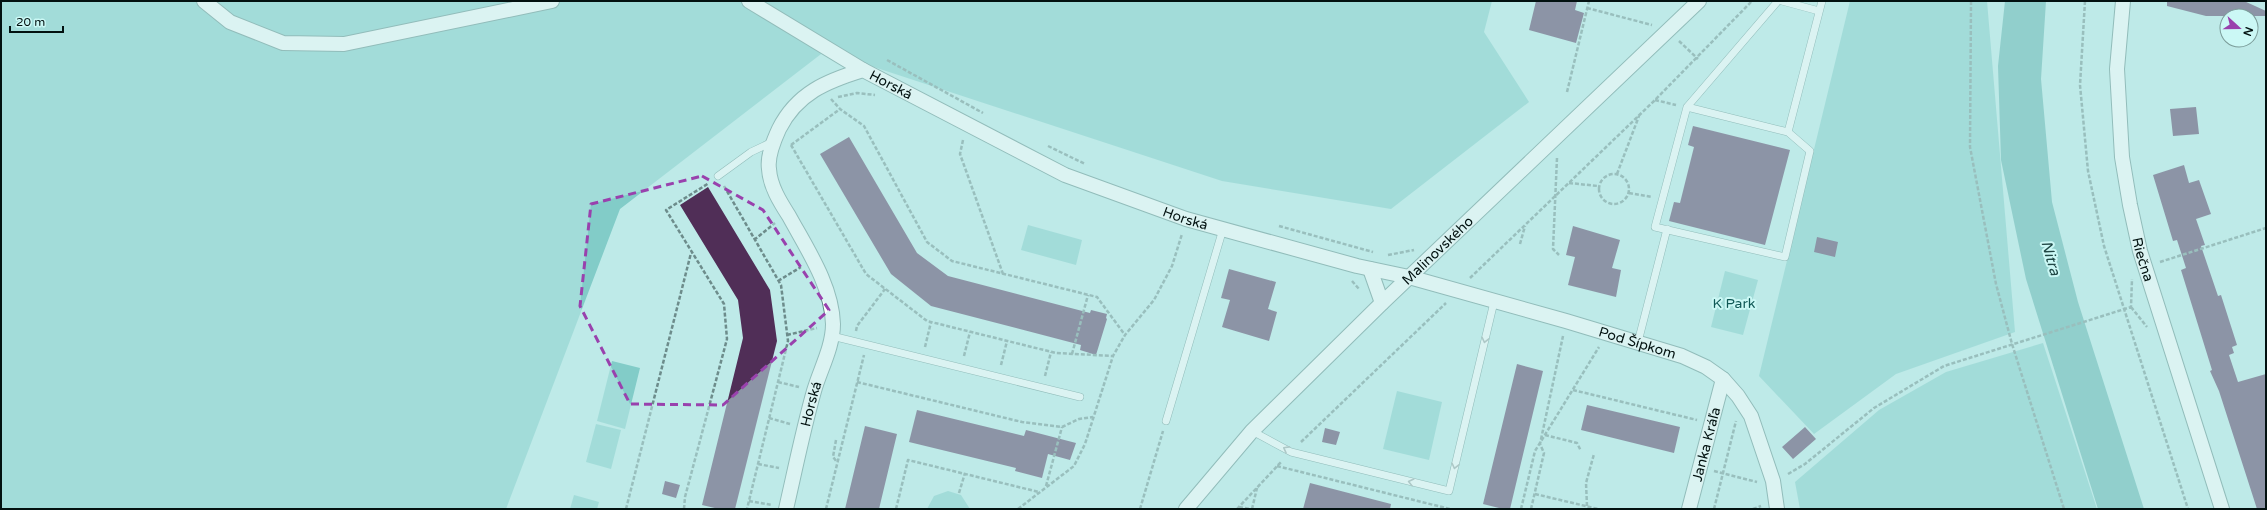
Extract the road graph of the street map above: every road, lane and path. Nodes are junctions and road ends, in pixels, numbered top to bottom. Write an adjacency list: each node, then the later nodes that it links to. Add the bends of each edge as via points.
1 (204, 1): 2 (street, via 230,22 283,43 344,44)
2 (552, 1)
3 (749, 1): 19 (street)
4 (1588, 1): 13 (path)
5 (1700, 1): 62 (street, Malinovského)
6 (1752, 1): 17 (path)
7 (1778, 1): 23 (lane)
8 (1782, 1): 14 (lane)
9 (1822, 1): 14 (lane)
10 (1971, 1): 84 (path, via 1970,147 1996,284)
11 (2085, 1): 72 (path, via 2080,85 2088,171 2104,246)
12 (2123, 1): 148 (street, Riečna, via 2117,69 2122,157 2130,205 2140,251)
13 (1587, 8): 15 (path); 20 (path)
14 (1819, 11): 27 (lane)
15 (1657, 26)
16 (1677, 39): 17 (path)
17 (1698, 58): 22 (path)
18 (887, 60): 25 (path)
19 (863, 70): 31 (street, Horská, via 829,80 809,92 784,119); 47 (street, Horská, via 1065,175 1186,219)
20 (1567, 92)
21 (877, 95): 24 (path, via 857,92 830,99)
22 (1655, 100): 23 (path); 26 (path)
23 (1687, 107): 27 (lane); 43 (lane)
24 (840, 109): 33 (path); 60 (path, via 864,126 927,242 952,261)
25 (990, 116)
26 (1640, 116): 37 (path); 39 (path)
27 (1788, 132): 48 (lane, via 1810,151 1785,256)
28 (956, 136): 30 (path)
29 (787, 140): 33 (path)
30 (963, 140): 32 (path); 60 (path, via 960,154)
31 (773, 142): 38 (lane, via 751,152); 75 (street, Horská, via 768,169 775,192 813,260 831,306)
32 (969, 143)
33 (791, 145): 66 (path, via 866,274)
34 (1045, 145): 36 (path)
35 (1557, 153): 42 (path)
36 (1087, 165)
37 (1617, 174): 40 (path, via 1605,176); 41 (path, via 1627,181)
38 (718, 176): 53 (path); 56 (path, via 666,210)
39 (1569, 183): 40 (path); 42 (path)
40 (1598, 186): 41 (path, via 1600,197 1610,204 1622,202)
41 (1629, 193): 43 (path)
42 (1556, 196): 44 (path); 57 (path, via 1553,249)
43 (1662, 199): 48 (lane, via 1655,227)
44 (1526, 224): 54 (path); 65 (path)
45 (1274, 225): 55 (path, via 1388,256)
46 (2266, 228): 58 (path)
47 (1223, 229): 59 (street, Horská); 102 (lane)
48 (1667, 229): 83 (lane)
49 (1175, 230): 51 (path)
50 (766, 231): 53 (path)
51 (1182, 232): 52 (path); 80 (path, via 1172,266 1154,300)
52 (1189, 234)
53 (754, 240): 64 (path)
54 (1520, 244)
55 (1420, 249)
56 (691, 252): 129 (path); 130 (path, via 724,304 727,339)
57 (1559, 255)
58 (2166, 260)
59 (1370, 269): 62 (street, Horská); 71 (street)
60 (1004, 274): 68 (path)
61 (786, 276): 64 (path)
62 (1409, 277): 70 (street, Pod Šípkom); 71 (street, Malinovského)
63 (1347, 278): 67 (path)
64 (778, 281): 78 (path, via 781,285)
65 (1465, 282)
66 (886, 289): 73 (path); 74 (path)
67 (1361, 292)
68 (1088, 295): 80 (path, via 1097,297); 89 (path)
69 (1448, 300): 110 (path)
70 (1494, 302): 83 (street, Pod Šípkom); 110 (lane, one-way to 110, via 1449,492)
71 (1382, 303): 105 (street, Malinovského)
72 (2125, 310): 84 (path); 147 (path)
73 (931, 322): 77 (path); 79 (path)
74 (857, 326)
75 (832, 330): 78 (path); 85 (lane); 132 (street, Horská, via 814,391)
76 (1564, 330): 106 (path)
77 (970, 332): 81 (path); 86 (path)
78 (787, 335): 93 (path, via 788,341)
79 (928, 335)
80 (1125, 335): 90 (path)
81 (1008, 341): 87 (path); 88 (path)
82 (1603, 342): 96 (path)
83 (1638, 342): 92 (street, Pod Šípkom, via 1682,356 1706,367)
84 (2012, 344): 119 (path, via 1944,366 1924,377 1874,408 1806,464 1783,477); 146 (path)
85 (866, 345): 94 (path); 97 (lane)
86 (967, 345)
87 (1051, 352): 89 (path); 91 (path)
88 (1004, 354)
89 (1072, 354): 90 (path)
90 (1113, 356): 98 (path)
91 (1048, 364)
92 (1722, 379): 116 (street, Janka Kráľa); 119 (street, Pod Šípkom, via 1738,396 1751,416)
93 (778, 382): 95 (path); 99 (path)
94 (857, 382): 104 (path, via 1022,422); 112 (path)
95 (794, 385)
96 (1573, 390): 100 (path); 106 (path)
97 (1080, 397)
98 (1093, 417): 104 (path, via 1079,419); 120 (path, via 1085,444 1074,466)
99 (769, 418): 103 (path); 113 (path)
100 (1702, 420)
101 (1736, 420): 118 (path)
102 (1166, 421): 136 (path)
103 (784, 422)
104 (1062, 427): 120 (path)
105 (1252, 431): 110 (lane, one-way to 105); 137 (street, Malinovského)
106 (1544, 435): 108 (path); 109 (path, via 1578,443)
107 (836, 440): 112 (path, via 833,457)
108 (1540, 444): 124 (path, via 1544,452); 140 (path, via 1535,451)
109 (1581, 451)
110 (1291, 452): 114 (path)
111 (1594, 454): 127 (path, via 1586,483)
112 (837, 462): 133 (path)
113 (758, 464): 115 (path); 125 (path)
114 (1276, 466): 121 (path); 139 (path)
115 (777, 467)
116 (1699, 467): 118 (path); 143 (street, Janka Kráľa)
117 (965, 473): 122 (path); 123 (path); 134 (path, via 908,460)
118 (1723, 473): 119 (path); 144 (path)
119 (1767, 482): 145 (street, Pod Šípkom)
120 (1046, 487): 122 (path)
121 (1257, 488): 128 (path); 138 (path)
122 (1039, 492): 135 (path)
123 (959, 493)
124 (1535, 494): 127 (path); 141 (path)
125 (749, 501): 126 (path); 131 (path)
126 (768, 504)
127 (1587, 506): 142 (path)
128 (1238, 508): 138 (path)
129 (626, 509)
130 (684, 509)
131 (747, 509)
132 (786, 509)
133 (826, 509)
134 (896, 509)
135 (1018, 509)
136 (1140, 509)
137 (1186, 509)
138 (1251, 509)
139 (1450, 509)
140 (1522, 509)
141 (1531, 509)
142 (1598, 509)
143 (1690, 509)
144 (1714, 509)
145 (1777, 509)
146 (2064, 509)
147 (2188, 509)
148 (2222, 509)

